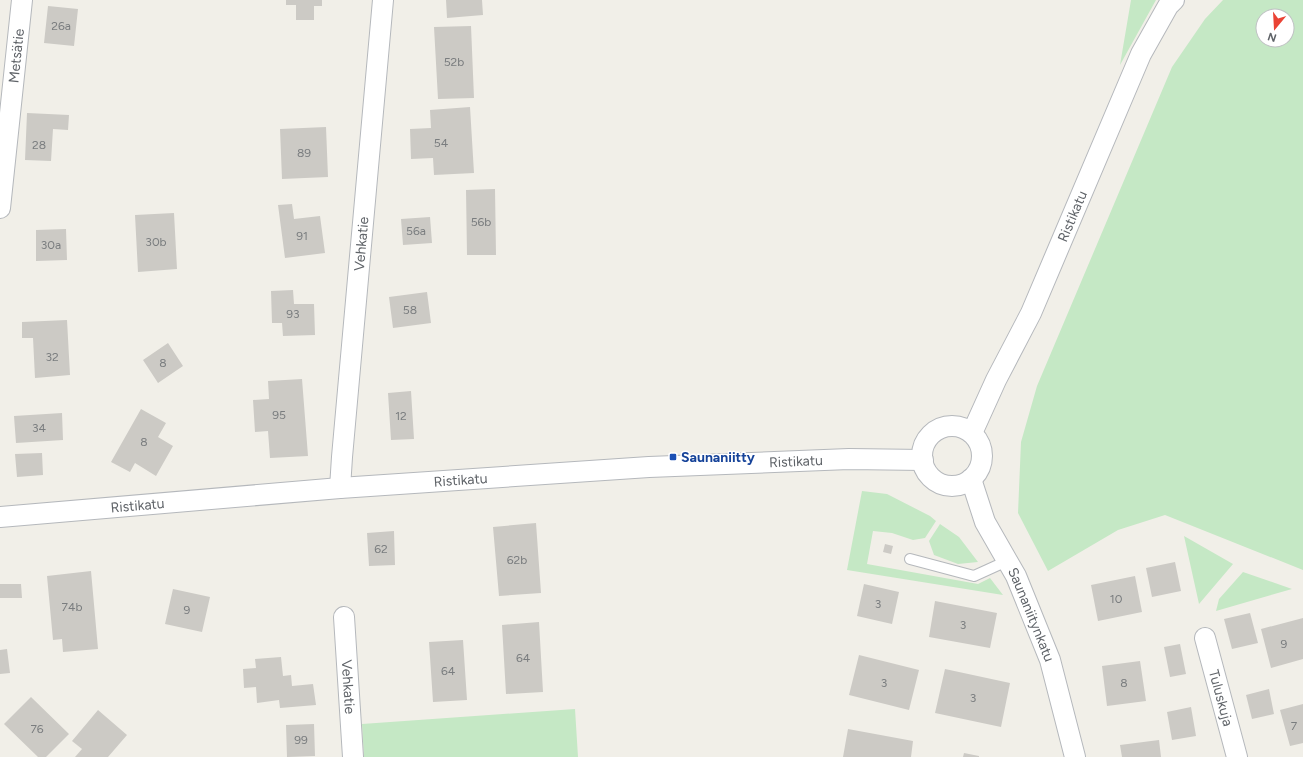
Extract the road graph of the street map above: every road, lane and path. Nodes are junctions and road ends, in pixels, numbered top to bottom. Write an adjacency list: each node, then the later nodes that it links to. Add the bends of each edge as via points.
1 (22, 0): 4 (street, Metsätie)
2 (383, 0): 8 (street, Vehkatie)
3 (1174, 0): 5 (street, Ristikatu, via 1141,54 1031,313)
4 (0, 208)
5 (972, 433): 6 (street, via 958,426 948,426 932,433 926,441); 7 (street, via 980,445 982,460 979,470)
6 (923, 460): 7 (street, via 926,470 938,482 948,485 962,484); 8 (street, Ristikatu, via 849,459 649,467)
7 (971, 479): 11 (street, Saunaniitynkatu, via 985,522)
8 (340, 488): 9 (street, Ristikatu)
9 (0, 517)
10 (910, 559): 11 (lane, via 974,576)
11 (1007, 560): 15 (street, Saunaniitynkatu, via 1050,660)
12 (344, 617): 14 (street, Vehkatie)
13 (1205, 638): 16 (street, Tuluskuja)
14 (353, 757)
15 (1075, 757)
16 (1237, 757)

